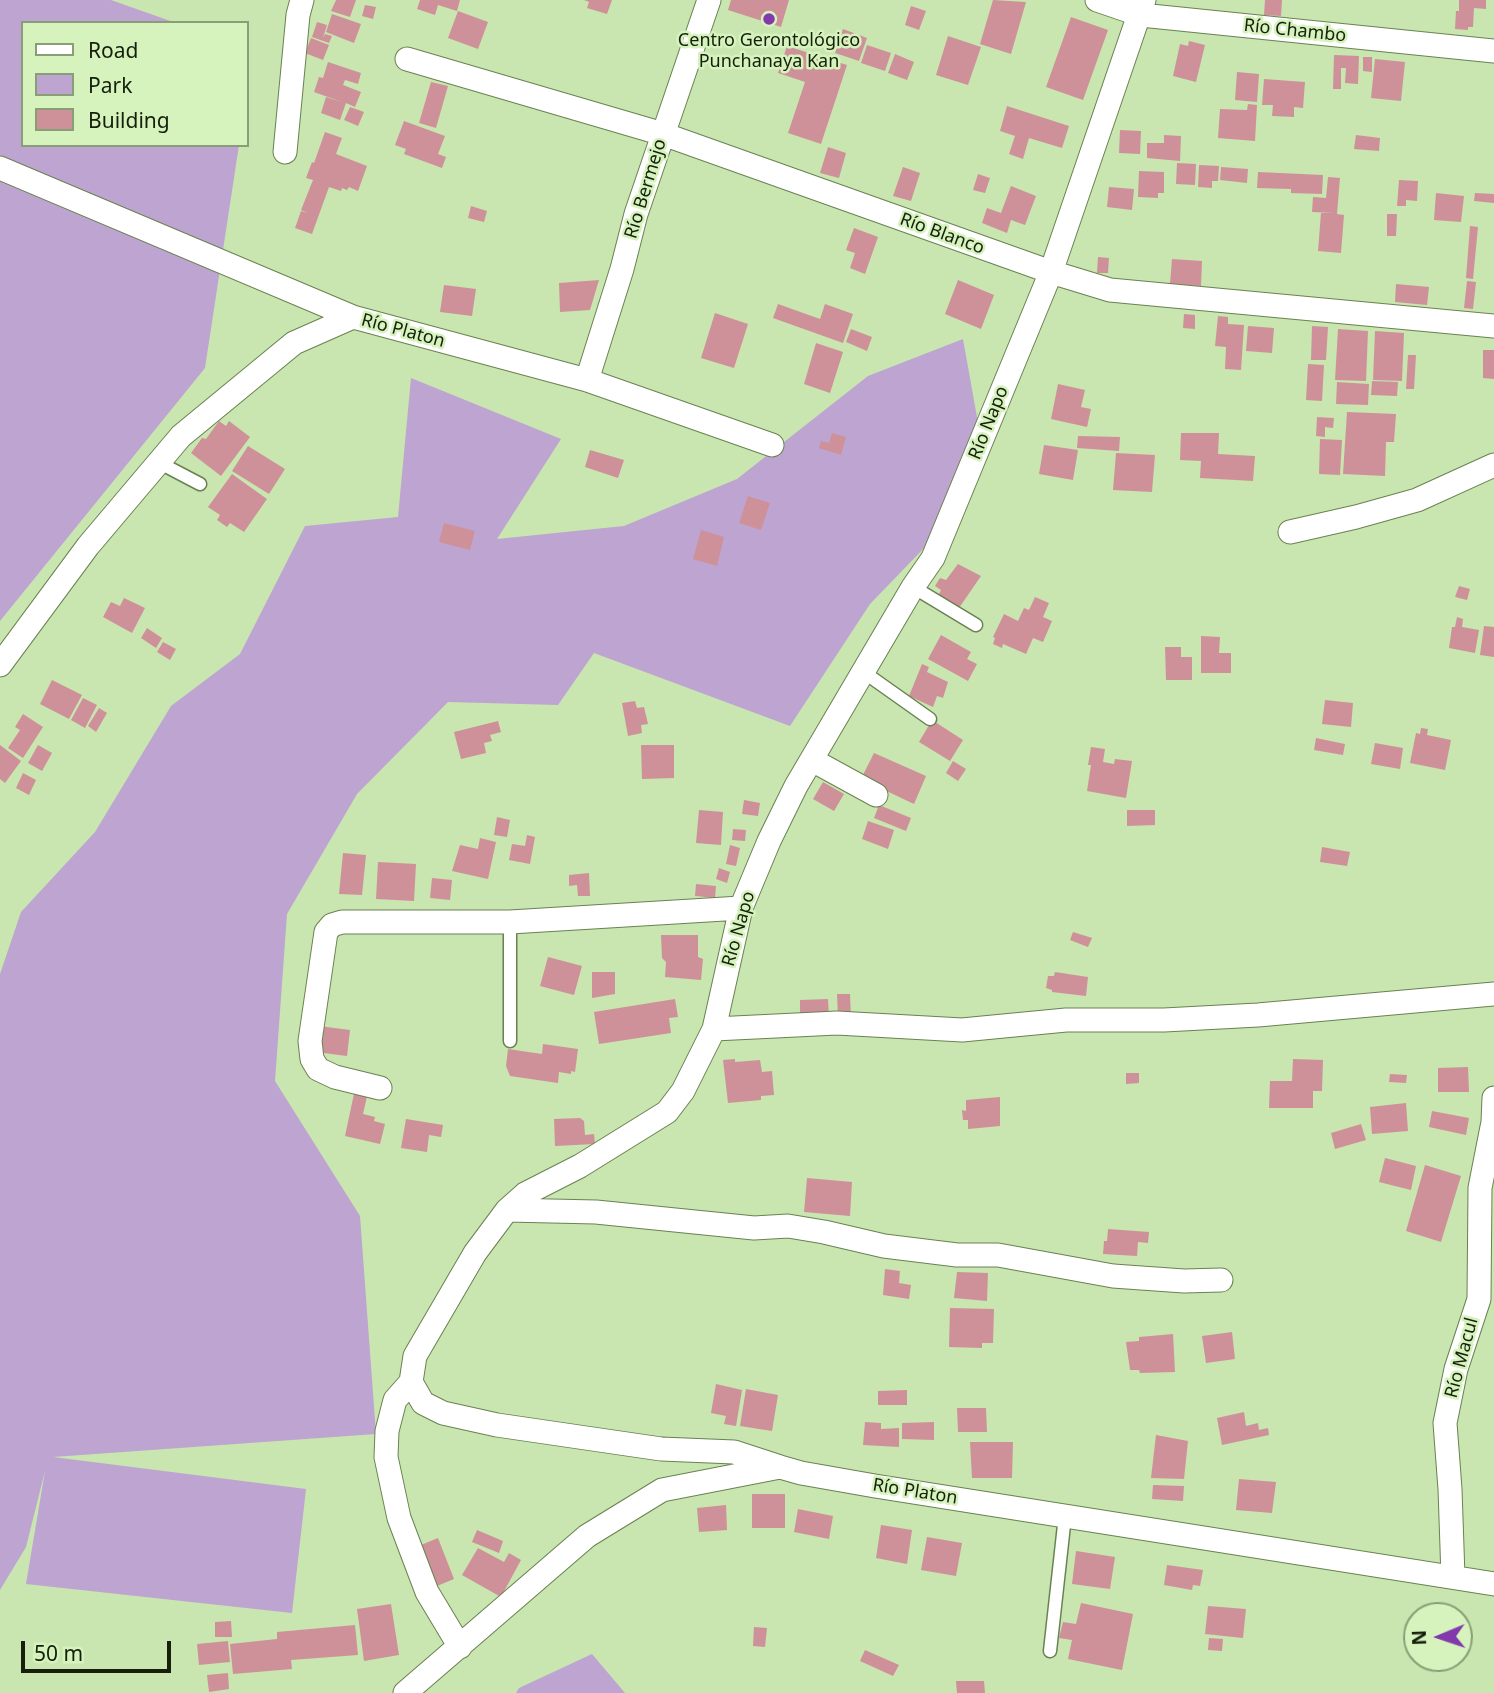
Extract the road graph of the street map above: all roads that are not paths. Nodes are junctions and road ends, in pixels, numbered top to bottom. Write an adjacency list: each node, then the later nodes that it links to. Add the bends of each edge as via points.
1 (302, 0): 8 (street)
2 (709, 0): 7 (street, Río Bermejo)
3 (1097, 0): 4 (street, Río Chambo)
4 (1143, 7): 5 (street, Río Chambo); 10 (street, Río Napo)
5 (1494, 51)
6 (407, 59): 7 (street, Río Blanco)
7 (663, 134): 10 (street, Río Blanco); 13 (street, Río Bermejo)
8 (285, 152)
9 (0, 168): 11 (street)
10 (1051, 272): 12 (street, Río Blanco, via 1110,290); 19 (street, Río Napo, via 933,558)
11 (353, 317): 13 (street, Río Platon); 15 (street, Río Platon, via 294,343 181,436)
12 (1494, 326)
13 (587, 380): 14 (street, Río Platon)
14 (772, 445)
15 (158, 461): 17 (lane); 21 (street, Río Platon, via 88,546)
16 (1494, 465): 18 (street, via 1417,500)
17 (200, 484)
18 (1290, 531)
19 (913, 587): 20 (lane); 22 (street, Río Napo)
20 (976, 625)
21 (0, 666)
22 (864, 673): 23 (lane); 24 (street, Río Napo)
23 (930, 719)
24 (812, 760): 25 (street); 26 (street, Río Napo, via 769,841)
25 (876, 795)
26 (741, 908): 27 (street); 29 (street, Río Napo)
27 (510, 922): 30 (lane); 31 (street, via 342,922 326,932 310,1041 312,1059 318,1069 335,1077)
28 (1494, 994): 29 (street, via 1258,1015 1066,1020 962,1030 837,1023)
29 (714, 1029): 33 (street, Río Napo, via 667,1112 525,1194)
30 (510, 1041)
31 (380, 1088)
32 (1494, 1098): 34 (street, Río Macul, via 1480,1188)
33 (507, 1210): 35 (street, via 596,1212 754,1228 788,1226 884,1246 998,1255 1112,1276); 36 (street, Río Napo, via 475,1252 415,1356)
34 (1487, 1255): 39 (street, Río Macul, via 1445,1423)
35 (1221, 1280)
36 (411, 1382): 37 (street, via 423,1403 443,1413 661,1449 734,1452); 41 (street, Río Napo, via 395,1400 386,1457 399,1518 427,1592)
37 (780, 1467): 38 (street, Río Platon); 41 (street, Río Platon, via 662,1490 587,1536)
38 (1065, 1516): 39 (street, Río Platon); 42 (lane)
39 (1453, 1577): 40 (street, Río Platon)
40 (1494, 1584)
41 (460, 1647): 43 (street, Río Platon)
42 (1050, 1651)
43 (405, 1693)

